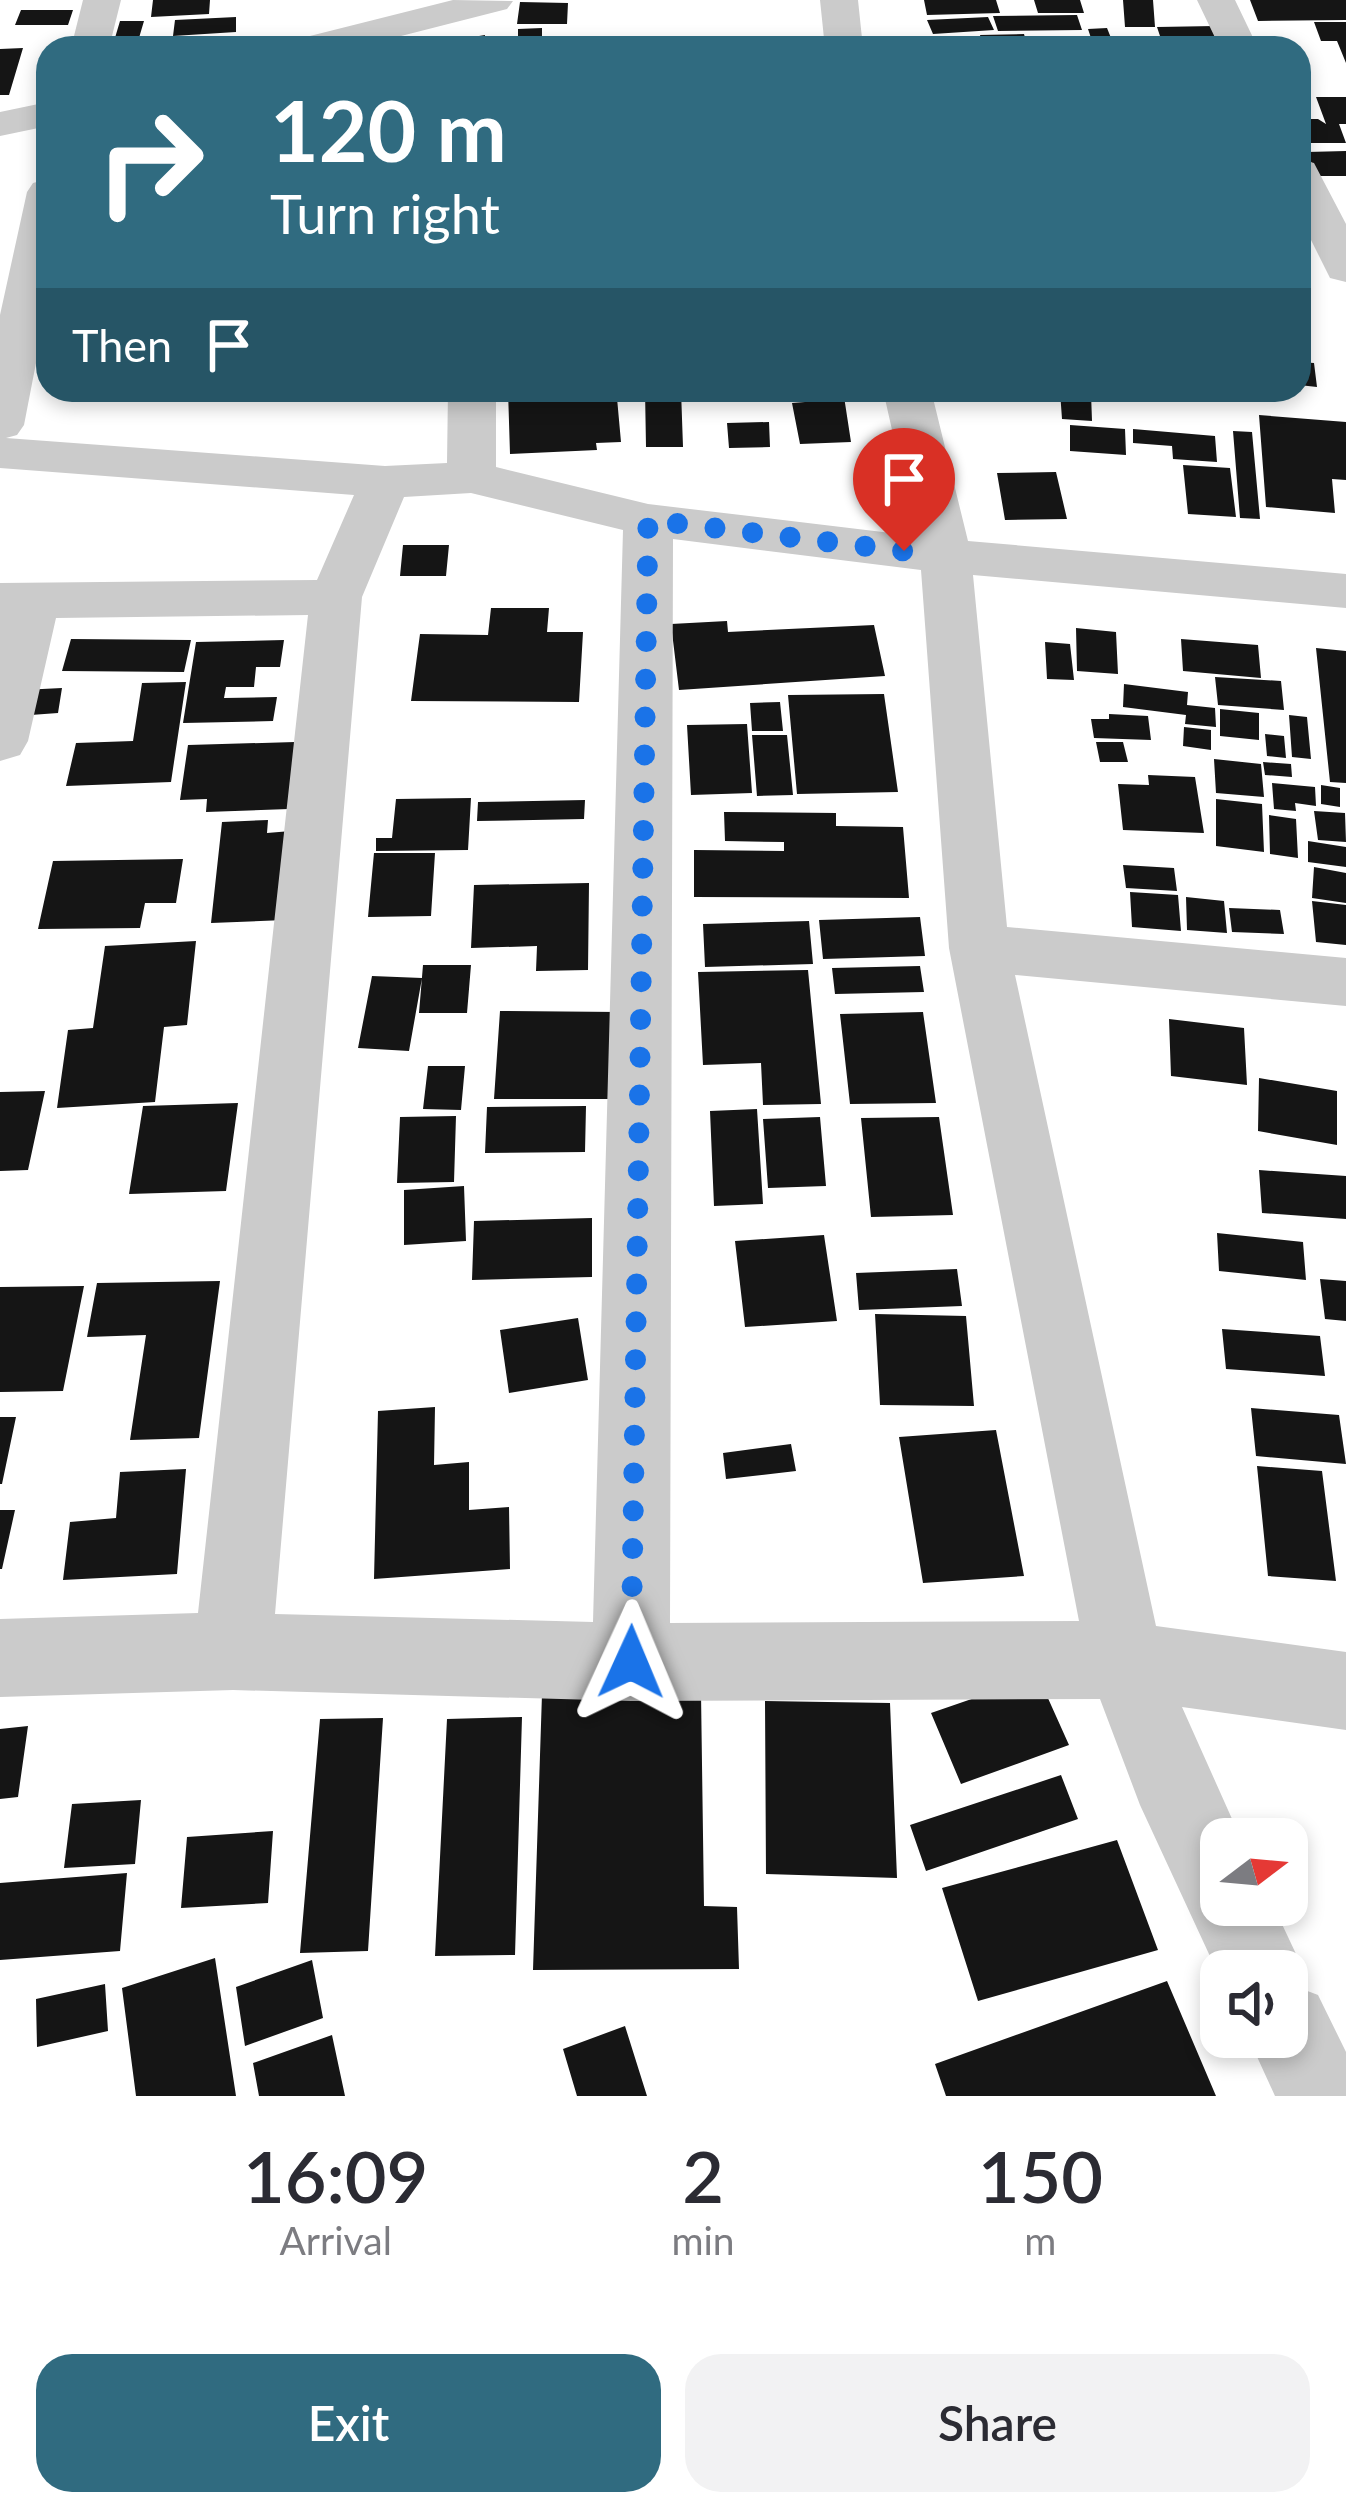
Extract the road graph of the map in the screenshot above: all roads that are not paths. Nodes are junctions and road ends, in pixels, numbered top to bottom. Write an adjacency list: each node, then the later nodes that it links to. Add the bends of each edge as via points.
1 (102, 0): 5 (street)
2 (494, 0): 6 (street); 7 (street)
3 (839, 0): 8 (street)
4 (1216, 0): 9 (street)
5 (93, 36)
6 (354, 36)
7 (490, 36)
8 (843, 36)
9 (1233, 36)
10 (36, 116): 11 (street)
11 (0, 124)
12 (1311, 207): 14 (street)
13 (36, 252): 17 (street)
14 (1338, 286)
15 (472, 402): 19 (street)
16 (910, 402): 22 (street)
17 (0, 425)
18 (0, 453): 20 (street)
19 (471, 477): 20 (street); 21 (street)
20 (385, 482): 24 (street)
21 (648, 520): 22 (street); 32 (street)
22 (946, 556): 23 (street); 27 (street)
23 (1346, 591)
24 (336, 597): 25 (street); 29 (street)
25 (17, 601): 26 (street)
26 (0, 741)
27 (979, 948): 28 (street); 31 (street)
28 (1346, 982)
29 (233, 1651): 30 (street); 32 (street)
30 (0, 1658)
31 (1125, 1660): 32 (street); 33 (street); 34 (street)
32 (631, 1662)
33 (1346, 1690)
34 (1200, 1844)
35 (1303, 2058): 36 (street)
36 (1321, 2096)

